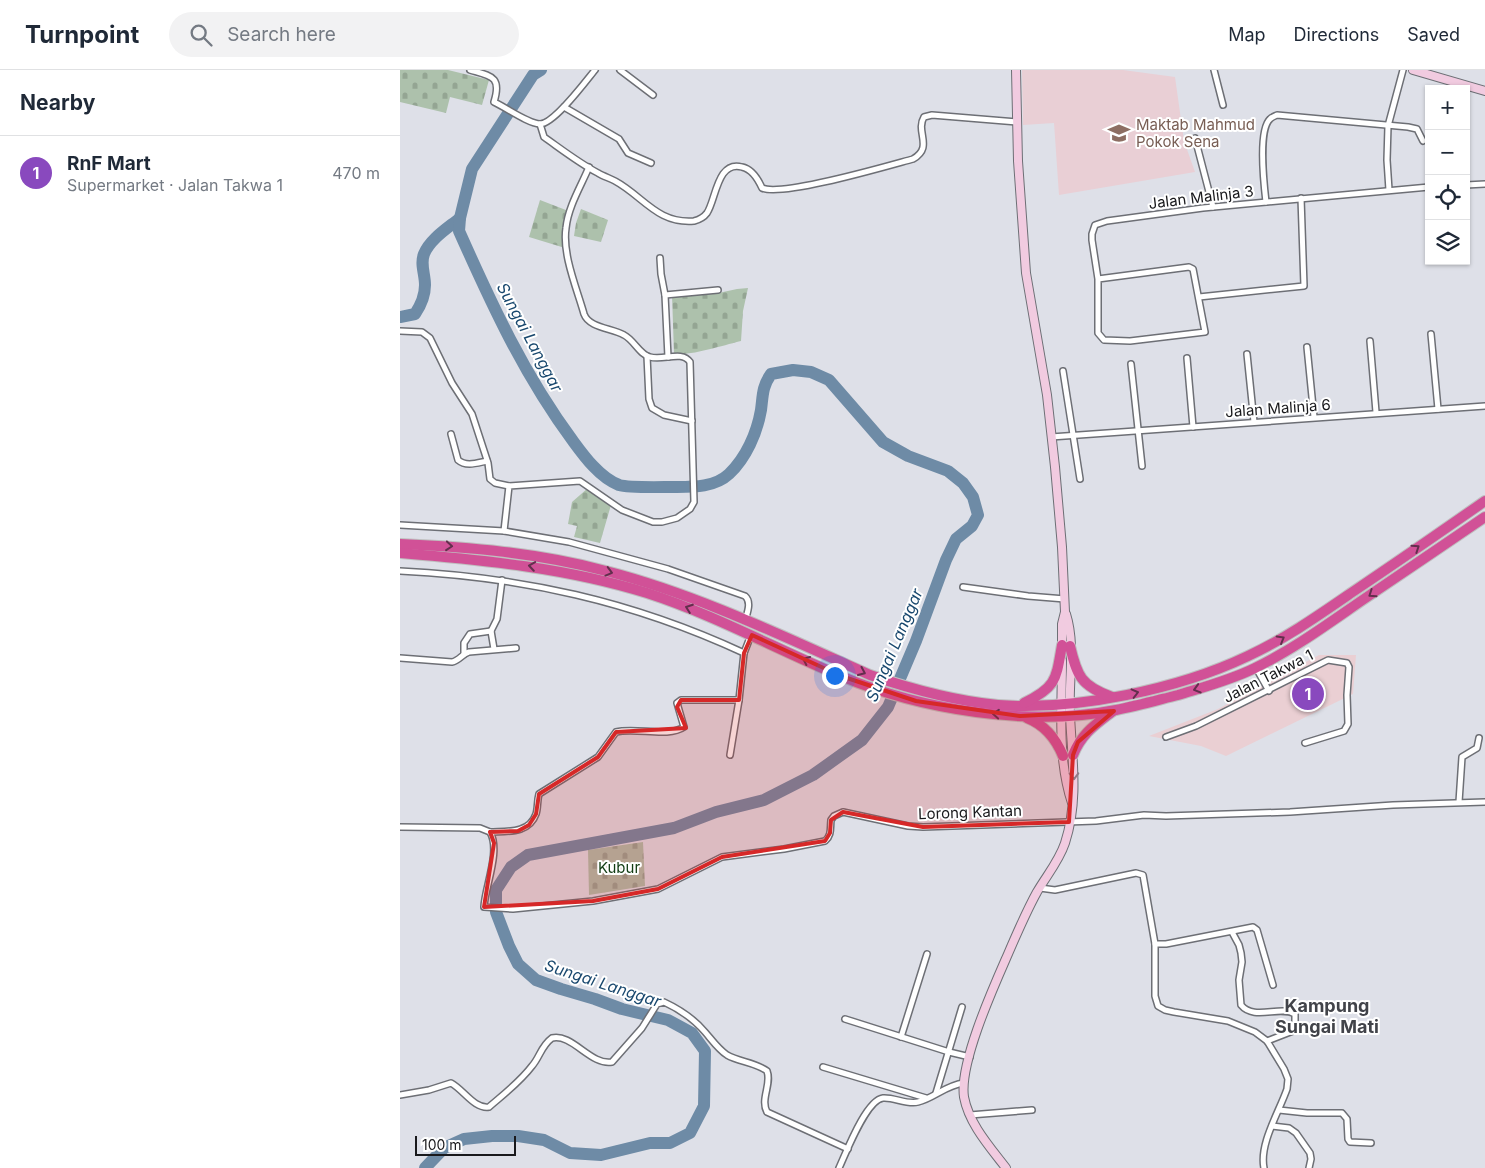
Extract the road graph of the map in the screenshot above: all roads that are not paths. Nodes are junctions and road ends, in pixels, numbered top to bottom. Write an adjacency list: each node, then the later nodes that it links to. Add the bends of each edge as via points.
1 (470, 70): 13 (street, via 494,77 497,82 494,102)
2 (596, 70): 11 (street)
3 (620, 70): 9 (street)
4 (1016, 70): 12 (main road)
5 (1214, 70): 10 (street)
6 (1403, 70): 14 (street)
7 (1413, 70): 8 (main road)
8 (1485, 91)
9 (653, 95)
10 (1223, 105)
11 (564, 107): 13 (street); 17 (street, via 619,139 628,153)
12 (1017, 122): 18 (street, via 924,117 921,124 923,150 913,159 845,178 775,190 762,188 751,172 737,166 728,169 719,180 706,214 693,221 669,218); 51 (main road, via 1026,274)
13 (540, 124): 18 (street, via 544,137)
14 (1388, 126): 16 (street, via 1417,129); 22 (street); 24 (street, via 1277,115 1270,119 1264,136)
15 (1195, 138): 25 (street)
16 (1423, 141)
17 (650, 162)
18 (589, 167): 36 (street, via 570,210 565,242 584,314 591,323 625,335)
19 (1485, 184): 20 (street)
20 (1470, 185)
21 (1425, 187): 22 (street, Jalan Malinja 3)
22 (1390, 190): 23 (street, Jalan Malinja 3)
23 (1301, 198): 24 (street, Jalan Malinja 3); 30 (street, via 1304,286)
24 (1266, 202): 25 (street, Jalan Malinja 3)
25 (1214, 207): 27 (street, Jalan Malinja 3, via 1095,225 1092,240)
26 (660, 258): 29 (street)
27 (1098, 279): 30 (street, via 1189,267 1193,268); 30 (street, Jalan Malinja 3, via 1098,333 1104,340 1130,341 1205,332)
28 (718, 290): 29 (street)
29 (665, 295): 37 (street)
30 (1199, 297)
31 (400, 331): 52 (street, via 422,332 430,338 452,383 472,414)
32 (1431, 334): 42 (street)
33 (1370, 340): 43 (street)
34 (1307, 347): 44 (street)
35 (1248, 354): 46 (street)
36 (647, 356): 37 (street); 45 (street, via 652,408 664,415)
37 (668, 357): 45 (street, via 682,356 690,362)
38 (1188, 358): 47 (street)
39 (1131, 364): 48 (street)
40 (1063, 371): 50 (street)
41 (1485, 406): 42 (street, Jalan Malinja 6)
42 (1438, 409): 43 (street, Jalan Malinja 6)
43 (1376, 412): 44 (street, Jalan Malinja 6)
44 (1314, 417): 46 (street, Jalan Malinja 6)
45 (692, 421): 55 (street, via 694,502 677,518 653,522 622,510 580,481)
46 (1254, 422): 47 (street, Jalan Malinja 6)
47 (1192, 427): 48 (street, Jalan Malinja 6)
48 (1137, 431): 50 (street, Jalan Malinja 6); 53 (street)
49 (451, 434): 52 (street, via 461,463)
50 (1073, 435): 51 (street, Jalan Malinja 6); 54 (street)
51 (1051, 436): 65 (main road)
52 (487, 461): 55 (street, via 492,482)
53 (1142, 466)
54 (1080, 479)
55 (510, 486): 59 (street)
56 (1485, 501): 77 (highway, one-way to 56, via 1198,676 1250,656 1312,620)
57 (1485, 517): 75 (highway, one-way to 75, via 1320,630)
58 (400, 525): 59 (street)
59 (504, 531): 66 (street, via 551,538 606,552 734,591 748,599)
60 (400, 544): 66 (highway, one-way to 66, via 474,548 586,566 650,584)
61 (400, 553): 68 (highway, one-way to 61, via 694,610 604,581 511,563)
62 (400, 571): 63 (street)
63 (502, 580): 67 (street, via 497,619); 72 (street, via 625,606)
64 (963, 587): 65 (street)
65 (1065, 599): 69 (main road, via 1069,624)
66 (745, 621): 80 (highway, one-way to 80, via 886,680 975,702)
67 (491, 631): 71 (street); 73 (street, via 470,634 464,643)
68 (752, 635): 72 (street); 83 (highway, one-way to 68, via 972,712 916,701 841,676)
69 (1066, 645): 77 (highway, via 1082,679 1097,692); 79 (main road); 80 (highway, via 1055,682 1039,696)
70 (516, 648): 71 (street)
71 (494, 649): 73 (street)
72 (744, 653): 78 (street)
73 (464, 654): 74 (street, via 452,662)
74 (400, 658)
75 (1256, 668): 76 (street); 81 (highway, one-way to 81, via 1200,688)
76 (1269, 691): 84 (street, Jalan Takwa 1); 86 (street, Jalan Takwa 1, via 1328,660 1347,663 1348,724 1344,731)
77 (1114, 698): 79 (highway)
78 (739, 700): 87 (street); 93 (street, via 681,700 677,703 684,727 681,729 616,732 598,757 539,794 536,814 529,825 518,831)
79 (1066, 703): 80 (highway); 82 (main road)
80 (1018, 705)
81 (1114, 711): 82 (highway); 88 (highway, via 1088,730)
82 (1066, 715): 83 (highway); 88 (main road)
83 (1020, 716): 88 (highway, via 1036,722)
84 (1166, 737)
85 (1479, 738): 89 (street, via 1477,748 1462,757)
86 (1305, 743)
87 (730, 755)
88 (1068, 755): 91 (main road, via 1074,786)
89 (1459, 802): 90 (street); 91 (street, via 1290,812 1144,815)
90 (1485, 802)
91 (1069, 822): 93 (street, Lorong Kantan, via 923,827 843,812 831,820 830,833 825,841 722,857 658,889 593,902 513,909 484,907 494,843); 94 (main road, via 1058,860)
92 (400, 827): 93 (street, via 480,828)
93 (490, 832)
94 (1040, 888): 96 (street, via 1054,890 1140,873 1144,879); 104 (main road, via 991,995)
95 (1232, 932): 96 (street); 98 (street, via 1256,928); 102 (street, via 1241,954 1239,980 1242,1005 1248,1010 1289,1011 1294,1014 1293,1031)
96 (1155, 944): 102 (street, via 1155,996 1160,1008 1228,1021 1255,1032)
97 (927, 954): 101 (street)
98 (1273, 985)
99 (962, 1007): 103 (street)
100 (845, 1020): 101 (street)
101 (901, 1037): 103 (street)
102 (1267, 1041): 111 (street, via 1288,1079)
103 (948, 1052): 104 (street); 107 (street)
104 (970, 1056): 106 (main road)
105 (822, 1067): 109 (street)
106 (964, 1083): 107 (street); 112 (main road, via 964,1098)
107 (936, 1093): 109 (street)
108 (400, 1095): 115 (street, via 451,1083 477,1105 489,1107 525,1075 540,1050 552,1038 562,1038 593,1057 610,1062 642,1028 657,1004 664,1002 693,1019 727,1055 767,1071 764,1104 767,1112)
109 (926, 1098): 115 (street, via 917,1102 878,1099 869,1108)
110 (1032, 1110): 112 (street)
111 (1279, 1110): 113 (street); 114 (street, via 1342,1113 1347,1119 1350,1142)
112 (970, 1115): 117 (main road)
113 (1272, 1126): 118 (street, via 1263,1151); 119 (street, via 1296,1132 1310,1153)
114 (1371, 1143)
115 (848, 1149): 116 (street)
116 (839, 1168)
117 (1006, 1168)
118 (1264, 1168)
119 (1309, 1168)

